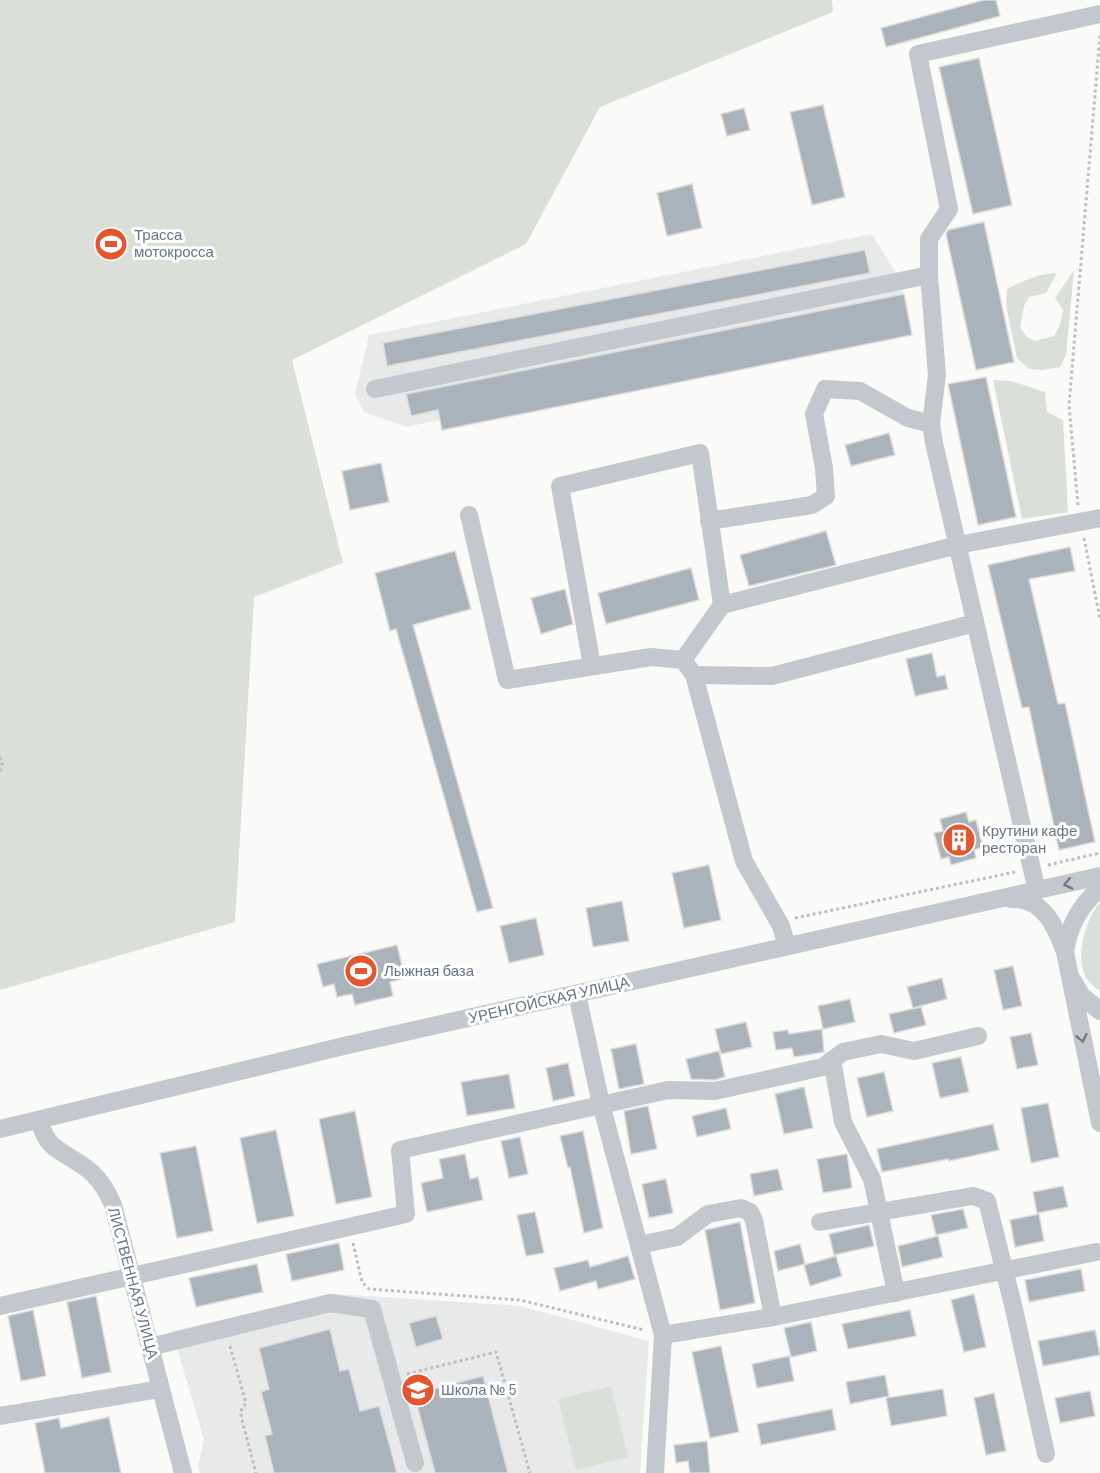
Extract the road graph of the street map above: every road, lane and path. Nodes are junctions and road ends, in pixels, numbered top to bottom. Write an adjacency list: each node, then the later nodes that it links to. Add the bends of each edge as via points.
1 (1100, 14): 3 (street, via 918,54 949,209 929,239)
2 (1100, 35): 9 (path, via 1069,405)
3 (929, 275): 4 (street); 5 (street, via 937,375)
4 (375, 389)
5 (931, 424): 8 (street, via 908,418 860,391 825,389 814,414 826,496 812,505); 10 (street)
6 (470, 515): 15 (street, via 507,680)
7 (1100, 518): 9 (street)
8 (709, 521): 11 (street); 15 (street, via 700,453 560,486)
9 (1080, 522): 10 (street); 12 (path)
10 (958, 545): 11 (street); 13 (street)
11 (722, 605): 14 (street)
12 (1100, 619)
13 (975, 623): 16 (street, via 772,676); 20 (street)
14 (683, 660): 15 (street, via 651,657); 16 (street)
15 (592, 666)
16 (694, 675): 25 (street, via 744,861)
17 (0, 757): 18 (path)
18 (0, 773)
19 (1100, 853): 20 (path)
20 (1032, 868): 23 (street); 25 (path)
21 (1100, 876): 23 (street, УРЕНГОЙСКАЯ УЛИЦА, one-way to 23)
22 (1100, 888): 27 (street, via 1080,908 1067,937)
23 (1037, 891): 24 (street, УРЕНГОЙСКАЯ УЛИЦА)
24 (994, 900): 26 (street, УРЕНГОЙСКАЯ УЛИЦА); 27 (street, via 1018,898 1036,905 1054,925)
25 (779, 922): 26 (street)
26 (787, 946): 28 (street, УРЕНГОЙСКАЯ УЛИЦА)
27 (1066, 959): 29 (street, via 1081,995); 34 (street, one-way to 34)
28 (577, 994): 32 (street); 33 (street, УРЕНГОЙСКАЯ УЛИЦА)
29 (1100, 1011)
30 (978, 1036): 31 (street, via 914,1051 881,1044 843,1052)
31 (832, 1060): 32 (street, via 823,1066 715,1091 668,1090); 36 (street, via 843,1122 872,1179)
32 (601, 1104): 38 (street, via 400,1150 406,1214); 39 (street)
33 (39, 1120): 35 (street, УРЕНГОЙСКАЯ УЛИЦА); 42 (street, ЛИСТВЕННАЯ УЛИЦА, via 53,1146 78,1161 105,1187)
34 (1100, 1123)
35 (0, 1130)
36 (879, 1211): 37 (street); 41 (street, via 973,1196 987,1201); 43 (street)
37 (820, 1222)
38 (349, 1226): 42 (street); 47 (path, via 362,1282 369,1290 520,1300)
39 (639, 1245): 45 (street, via 677,1237 708,1214 741,1208 750,1212); 47 (street)
40 (1096, 1252): 41 (street)
41 (1005, 1271): 43 (street); 52 (street)
42 (131, 1277): 44 (street); 48 (street, ЛИСТВЕННАЯ УЛИЦА)
43 (896, 1293): 45 (street)
44 (0, 1306)
45 (773, 1317): 47 (street)
46 (225, 1329): 48 (street); 49 (street, via 330,1303 372,1309); 55 (path, via 246,1403 240,1412)
47 (663, 1335): 57 (street)
48 (150, 1347): 50 (street, ЛИСТВЕННАЯ УЛИЦА)
49 (392, 1377): 53 (street); 56 (path, via 496,1352)
50 (160, 1389): 51 (street); 54 (street, ЛИСТВЕННАЯ УЛИЦА)
51 (0, 1416)
52 (1046, 1454)
53 (415, 1463)
54 (183, 1473)
55 (256, 1473)
56 (530, 1473)
57 (655, 1473)

